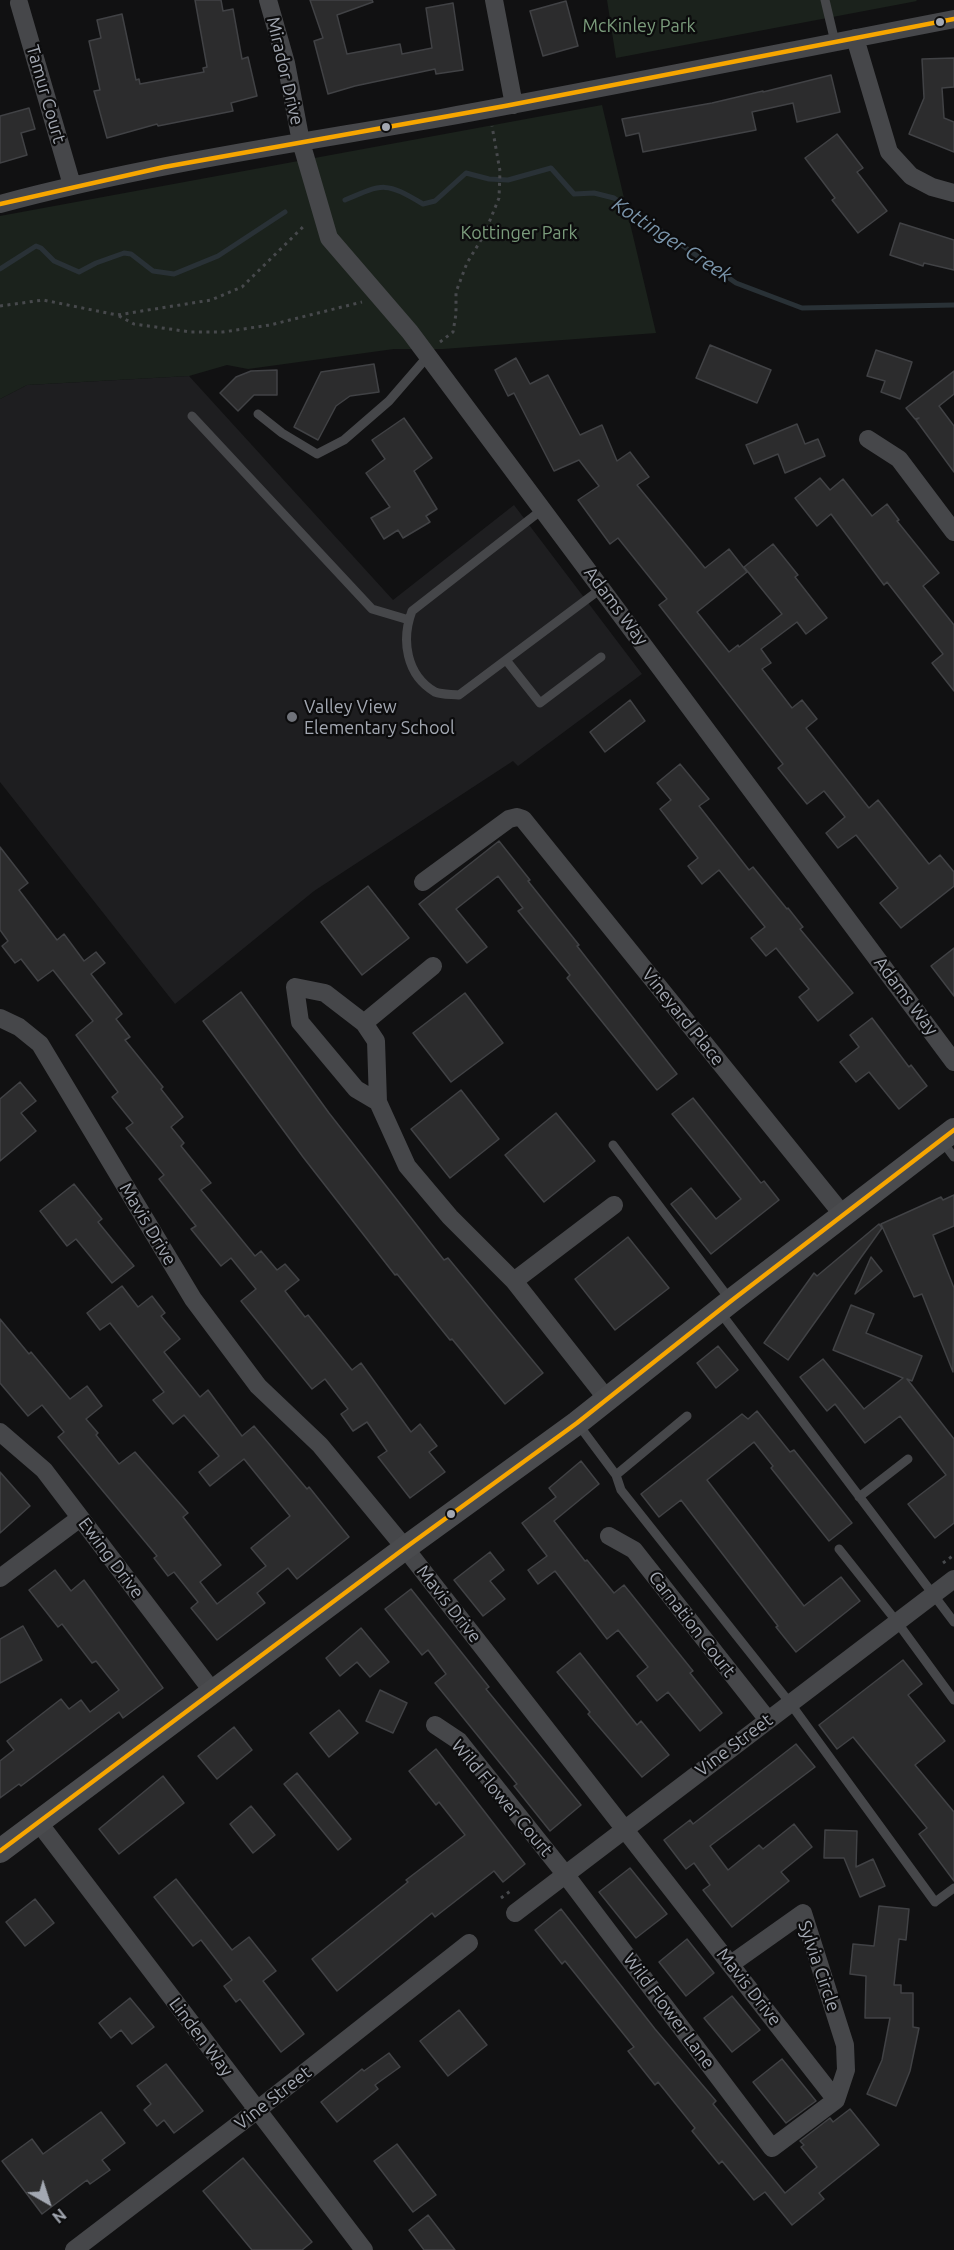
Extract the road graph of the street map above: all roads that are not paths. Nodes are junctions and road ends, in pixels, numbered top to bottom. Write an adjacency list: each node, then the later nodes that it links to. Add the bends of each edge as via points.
1 (268, 0): 9 (street, Mirador Drive, via 286,63)
2 (494, 0): 8 (street)
3 (825, 0): 7 (lane)
4 (19, 3): 10 (street, Tamur Court)
5 (954, 19): 6 (street)
6 (855, 38): 7 (street); 11 (street, via 889,152 911,176)
7 (835, 42): 8 (street)
8 (514, 105): 9 (street)
9 (301, 142): 10 (street); 13 (street, Adams Way, via 329,238)
10 (72, 184): 12 (street)
11 (954, 193)
12 (0, 204)
13 (425, 352): 14 (lane, via 389,401 344,440 317,454); 17 (street, Adams Way)
14 (258, 414)
15 (192, 416): 20 (lane, via 372,609)
16 (868, 439): 18 (street, via 899,459)
17 (543, 509): 19 (street, Adams Way); 20 (lane, via 412,611)
18 (954, 532)
19 (602, 588): 22 (lane); 27 (street, Adams Way)
20 (409, 620): 22 (lane, via 406,650 417,676 437,693 459,695)
21 (601, 657): 22 (lane, via 540,703)
22 (506, 660)
23 (423, 882): 32 (street, Vineyard Place, via 509,819 523,819)
24 (434, 966): 26 (street)
25 (0, 1017): 44 (street, Mavis Drive, via 40,1044 193,1299 258,1386 320,1444)
26 (364, 1023): 28 (street, via 376,1041); 28 (street, via 325,993 295,987 300,1022 356,1089)
27 (954, 1062)
28 (378, 1102): 33 (street, via 407,1166 450,1217)
29 (950, 1142): 32 (street)
30 (613, 1145): 34 (lane)
31 (614, 1205): 33 (street)
32 (843, 1215): 34 (street)
33 (514, 1281): 35 (street)
34 (725, 1305): 35 (street); 41 (lane)
35 (607, 1399): 37 (street)
36 (687, 1416): 40 (lane)
37 (578, 1423): 40 (lane); 44 (street)
38 (0, 1432): 42 (street, Ewing Drive, via 44,1470)
39 (908, 1459): 41 (lane)
40 (616, 1475): 53 (lane, via 621,1490)
41 (859, 1497): 48 (lane)
42 (80, 1518): 46 (street); 51 (street, Ewing Drive)
43 (609, 1536): 54 (street, Carnation Court, via 634,1550)
44 (405, 1548): 51 (street); 57 (street, Mavis Drive)
45 (839, 1549): 49 (lane)
46 (0, 1578)
47 (954, 1579): 48 (street, Vine Street)
48 (933, 1594): 49 (street, Vine Street); 50 (lane)
49 (897, 1622): 52 (lane); 53 (street, Vine Street)
50 (954, 1622)
51 (213, 1692): 56 (street)
52 (954, 1700)
53 (790, 1703): 54 (street, Vine Street); 60 (lane, via 935,1902)
54 (768, 1720): 57 (street, Vine Street)
55 (435, 1725): 59 (street, Wild Flower Court, via 459,1741)
56 (39, 1823): 58 (street); 65 (street, Linden Way)
57 (625, 1828): 59 (street, Vine Street); 63 (street, Mavis Drive)
58 (0, 1851)
59 (566, 1874): 61 (street, Vine Street); 64 (street, Wild Flower Lane, via 772,2148)
60 (954, 1888)
61 (515, 1913)
62 (470, 1943): 65 (street, Vine Street)
63 (731, 1964): 64 (street, Mavis Drive); 64 (street, Sylvia Circle, via 803,1913 845,2045 846,2070)
64 (836, 2100)
65 (256, 2111): 66 (street, Vine Street); 67 (street, Linden Way)
66 (74, 2250)
67 (364, 2250)

